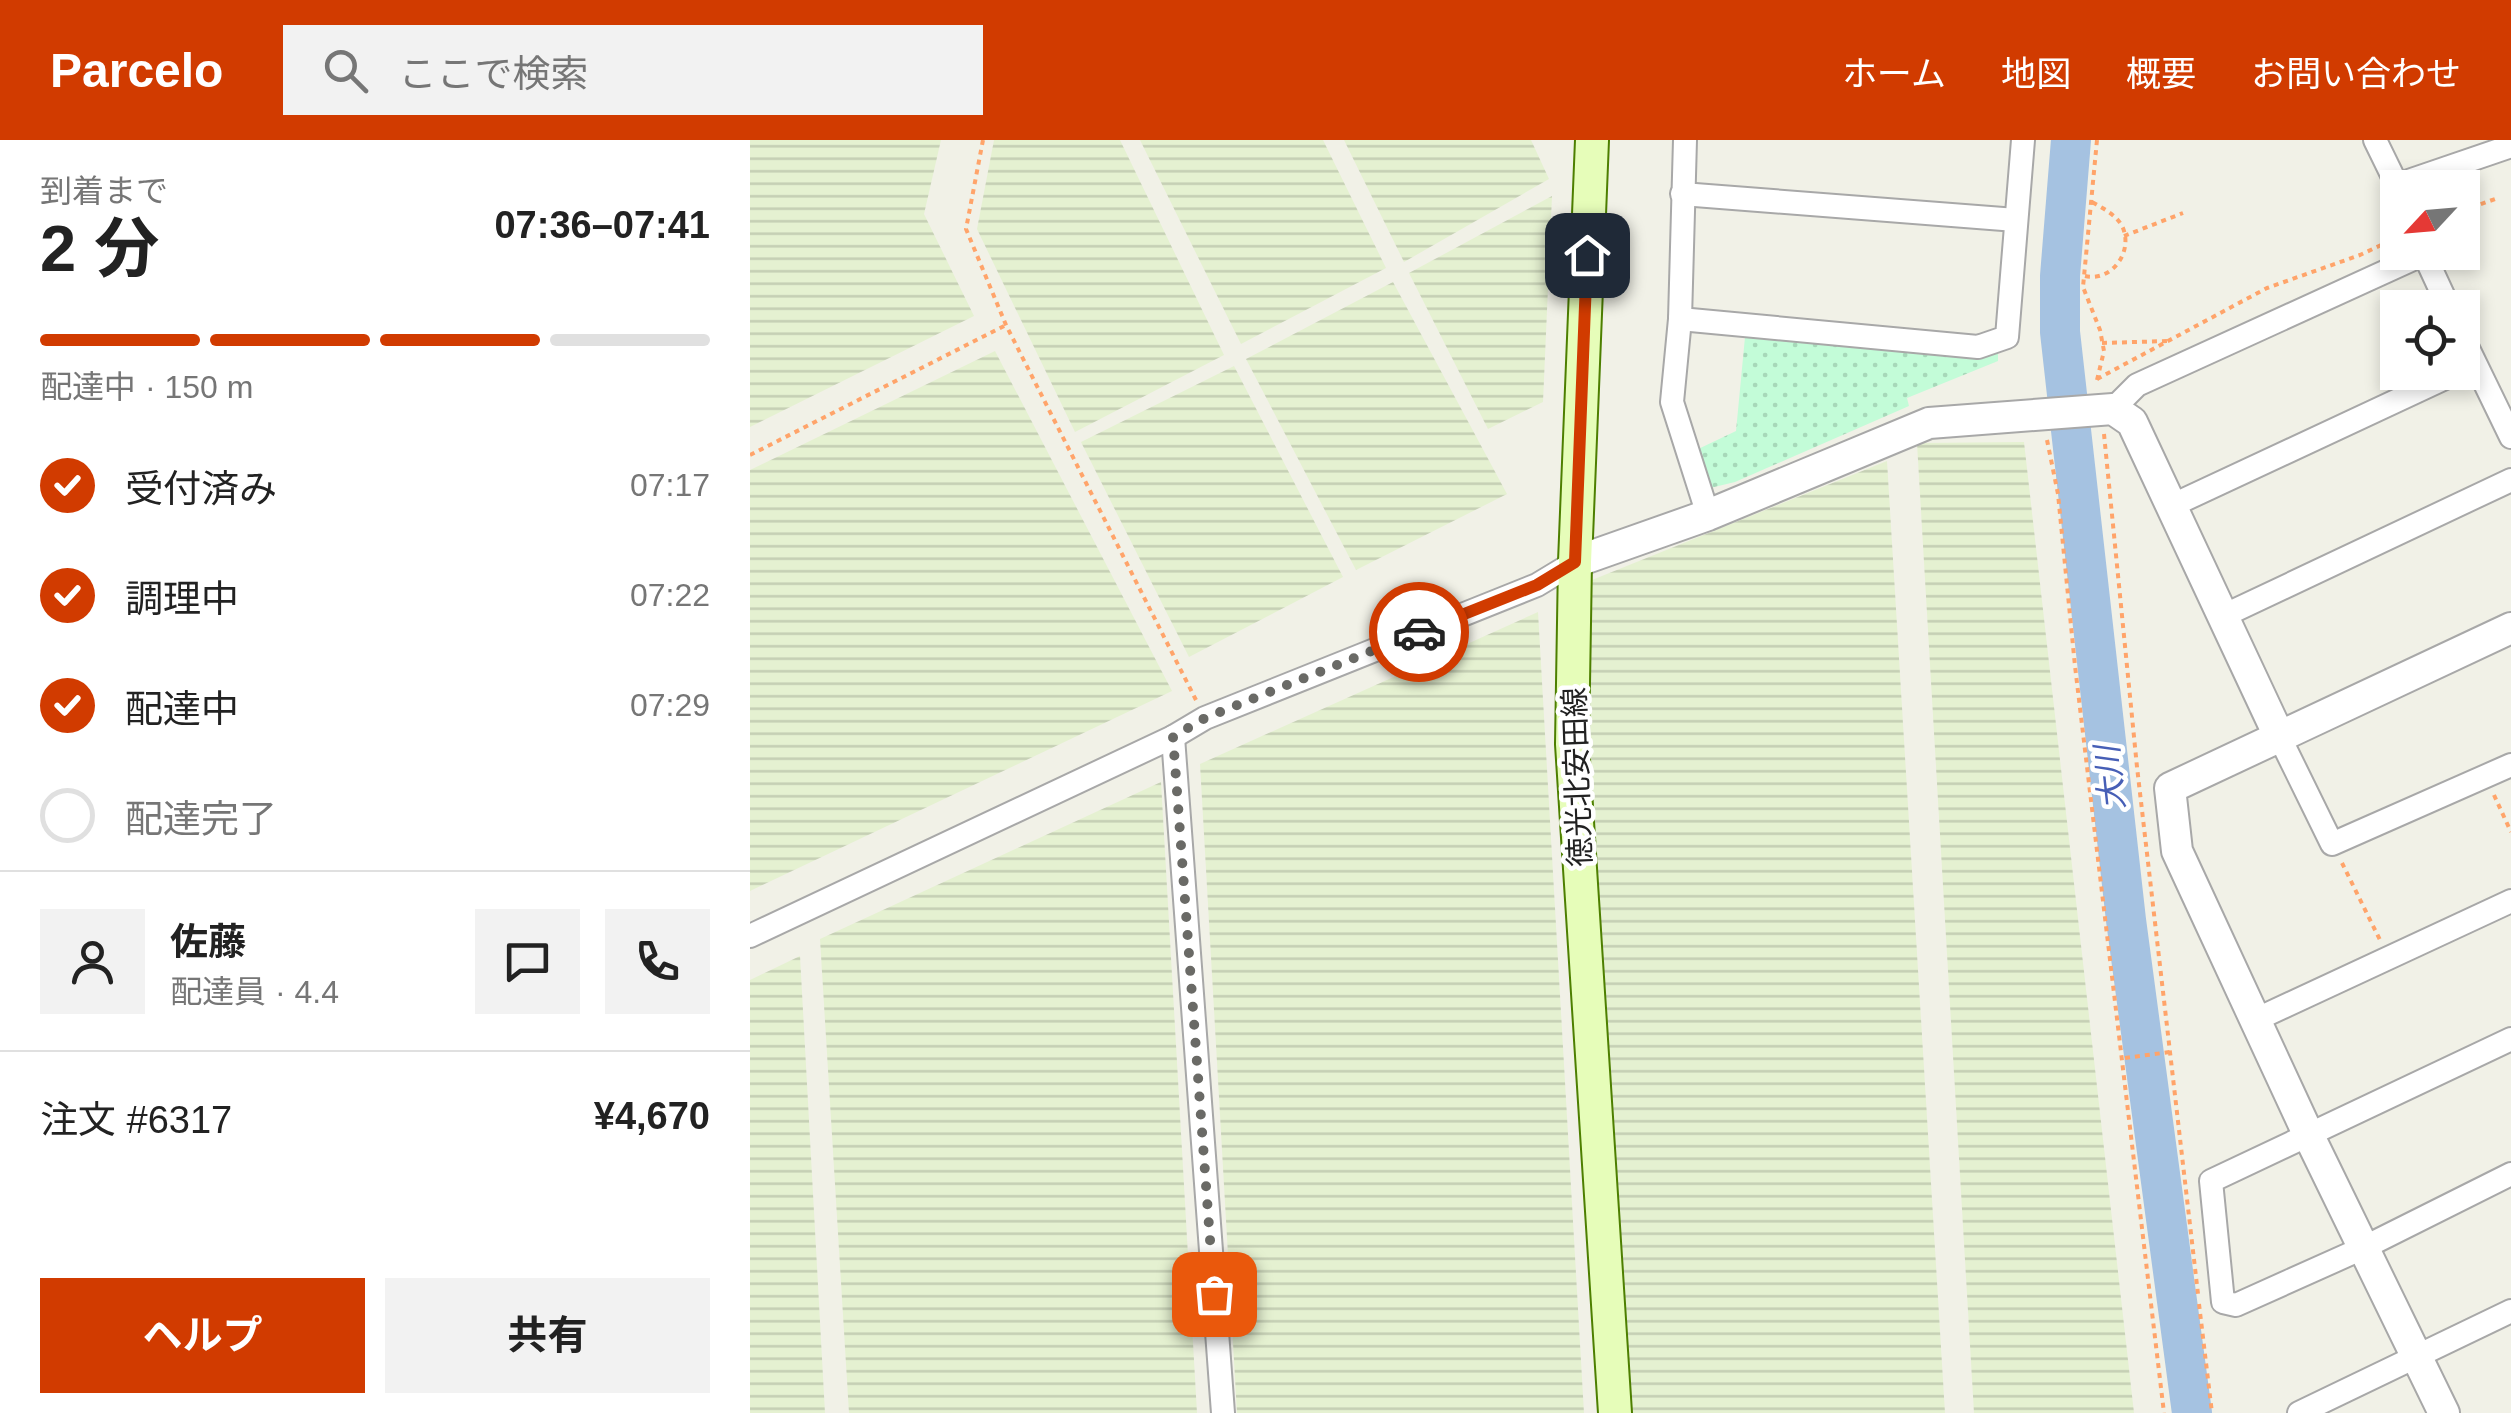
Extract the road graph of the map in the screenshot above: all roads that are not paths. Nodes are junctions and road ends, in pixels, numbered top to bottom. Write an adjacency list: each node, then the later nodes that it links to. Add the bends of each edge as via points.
1 (1592, 140): 17 (main road, 徳光北安田線)
2 (1685, 140): 6 (street)
3 (2023, 140): 7 (street)
4 (2375, 140): 5 (street, via 2397,185)
5 (2511, 146)
6 (1682, 194): 7 (street); 9 (street)
7 (2016, 220): 9 (street, via 2007,337 1978,347)
8 (2441, 290): 12 (street, via 2424,254)
9 (1680, 319): 16 (street, via 1672,402)
10 (2420, 390): 15 (street)
11 (2479, 390): 13 (street)
12 (2100, 402): 15 (street, via 2132,422); 16 (street, via 1929,423)
13 (2511, 437)
14 (2511, 480): 18 (street)
15 (2171, 506): 18 (street)
16 (1708, 515): 17 (street)
17 (1575, 562): 21 (street, via 1537,585 1205,718); 33 (main road, 徳光北安田線, via 1572,744)
18 (2223, 616): 20 (street)
19 (2511, 628): 20 (street)
20 (2279, 736): 22 (street, via 2332,844); 25 (street, via 2170,788 2176,850)
21 (1173, 737): 24 (street); 32 (street)
22 (2511, 765)
23 (2511, 901): 25 (street)
24 (750, 936)
25 (2255, 1020): 27 (street)
26 (2511, 1039): 27 (street)
27 (2308, 1136): 29 (street); 29 (street, via 2211,1181 2223,1302 2236,1305)
28 (2511, 1174): 29 (street)
29 (2364, 1248): 31 (street)
30 (2511, 1311): 31 (street)
31 (2416, 1356): 34 (street); 35 (street)
32 (1223, 1413)
33 (1615, 1413)
34 (2300, 1413)
35 (2444, 1413)

